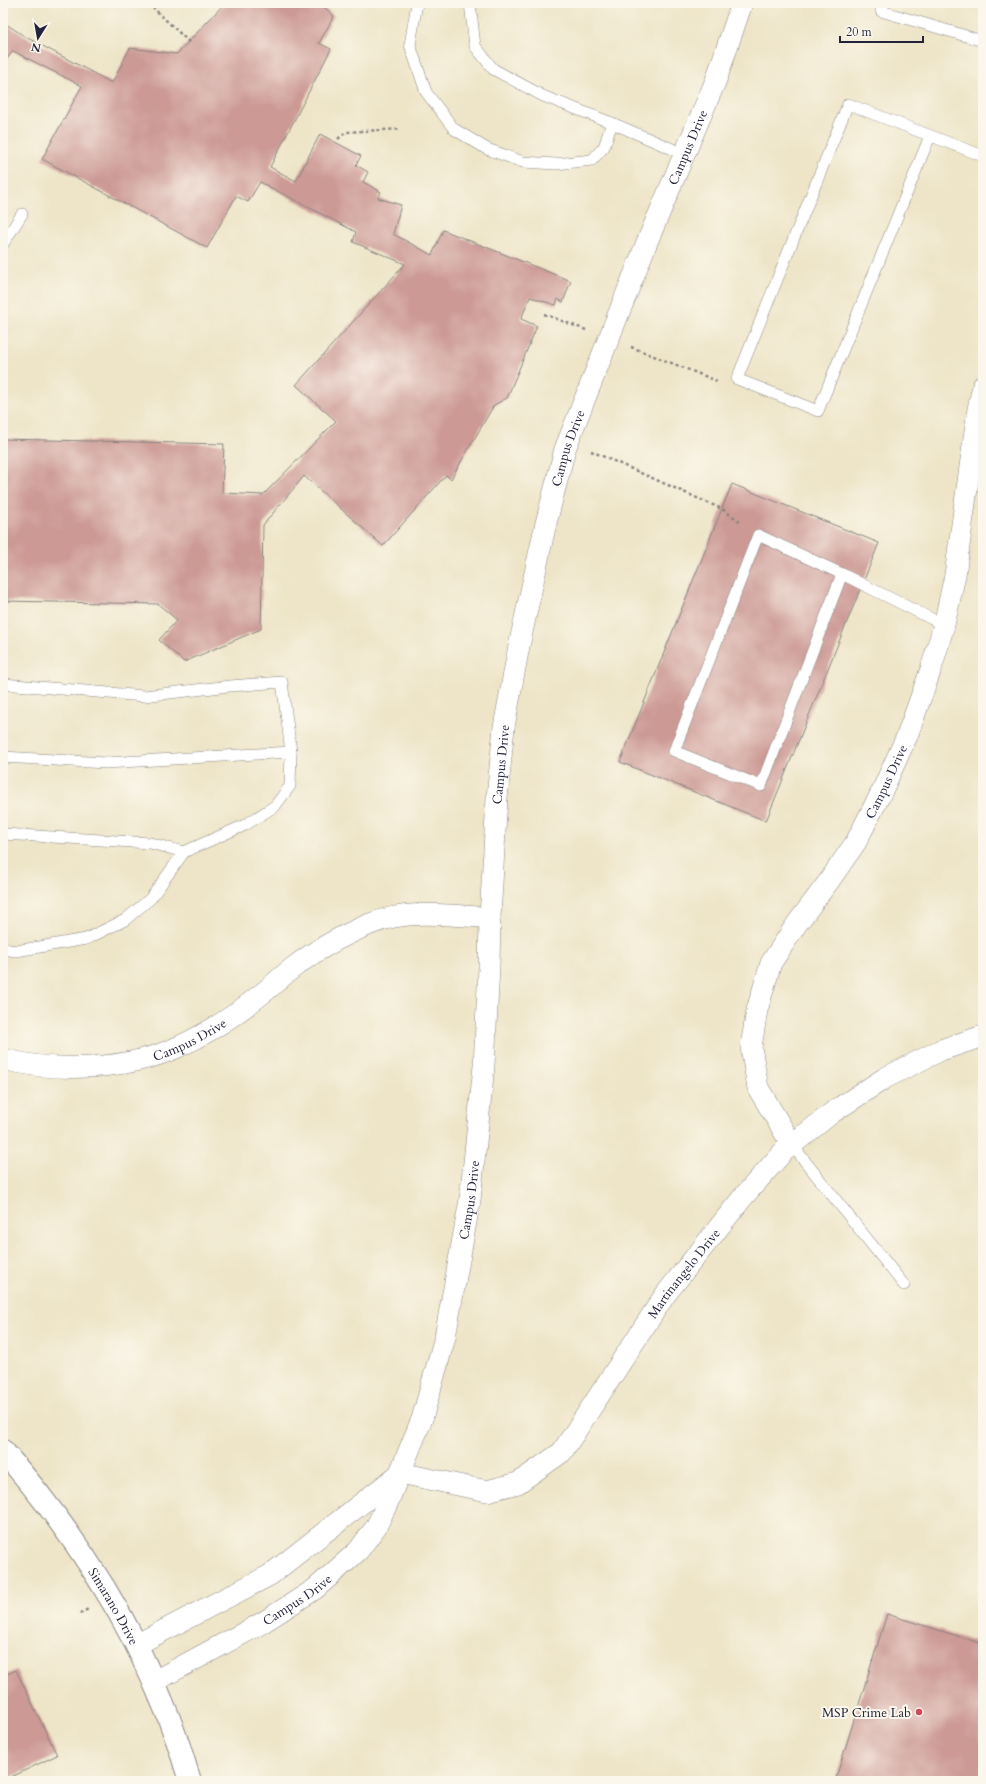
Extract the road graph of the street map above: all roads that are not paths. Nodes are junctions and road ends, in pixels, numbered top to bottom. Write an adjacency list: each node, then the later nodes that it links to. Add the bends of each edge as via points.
1 (418, 3): 6 (lane, via 410,45 426,92 454,130 487,148 522,162 556,164 592,160 604,147)
2 (470, 3): 6 (lane, via 475,46 493,69 543,96)
3 (742, 3): 8 (street, Campus Drive, via 716,80)
4 (884, 3): 5 (lane, via 881,11)
5 (983, 41)
6 (612, 123): 8 (lane)
7 (930, 136): 7 (lane, via 848,104 737,379 818,411); 9 (lane)
8 (684, 154): 20 (street, Campus Drive, via 565,449 538,556 504,727)
9 (983, 156)
10 (22, 214): 11 (lane)
11 (3, 244)
12 (983, 386): 14 (street, Campus Drive, via 955,575)
13 (842, 574): 13 (lane, via 758,534 674,751 761,786); 14 (lane)
14 (944, 625): 24 (street, Campus Drive, via 907,736 881,793 856,842 771,963 757,1010 751,1047 758,1088)
15 (3, 684): 16 (lane, via 144,696 282,682)
16 (291, 752): 17 (lane, via 106,763); 19 (lane, via 290,786 275,806 245,825)
17 (3, 757)
18 (3, 834): 19 (lane, via 150,843)
19 (184, 852): 21 (lane, via 151,898 125,920 86,939 16,952)
20 (490, 918): 23 (street, Campus Drive, via 448,915 404,916 371,924 294,966 260,996 216,1027 177,1048 135,1061 81,1067 22,1064); 27 (street, Campus Drive, via 484,1066 470,1200 445,1337 422,1419)
21 (3, 949)
22 (983, 1036): 24 (street, Martinangelo Drive, via 941,1050 885,1078 833,1112)
23 (3, 1059)
24 (792, 1145): 25 (lane); 27 (street, Martinangelo Drive, via 743,1197 665,1295 562,1452 518,1483 487,1491)
25 (904, 1285)
26 (3, 1451): 28 (street, Simarano Drive, via 76,1544 108,1594)
27 (400, 1473): 28 (street, Campus Drive, via 270,1575); 29 (street, Campus Drive, via 376,1527 358,1551 315,1589 262,1623)
28 (136, 1646): 29 (street, Simarano Drive)
29 (153, 1682): 30 (street, Simarano Drive)
30 (190, 1781)

